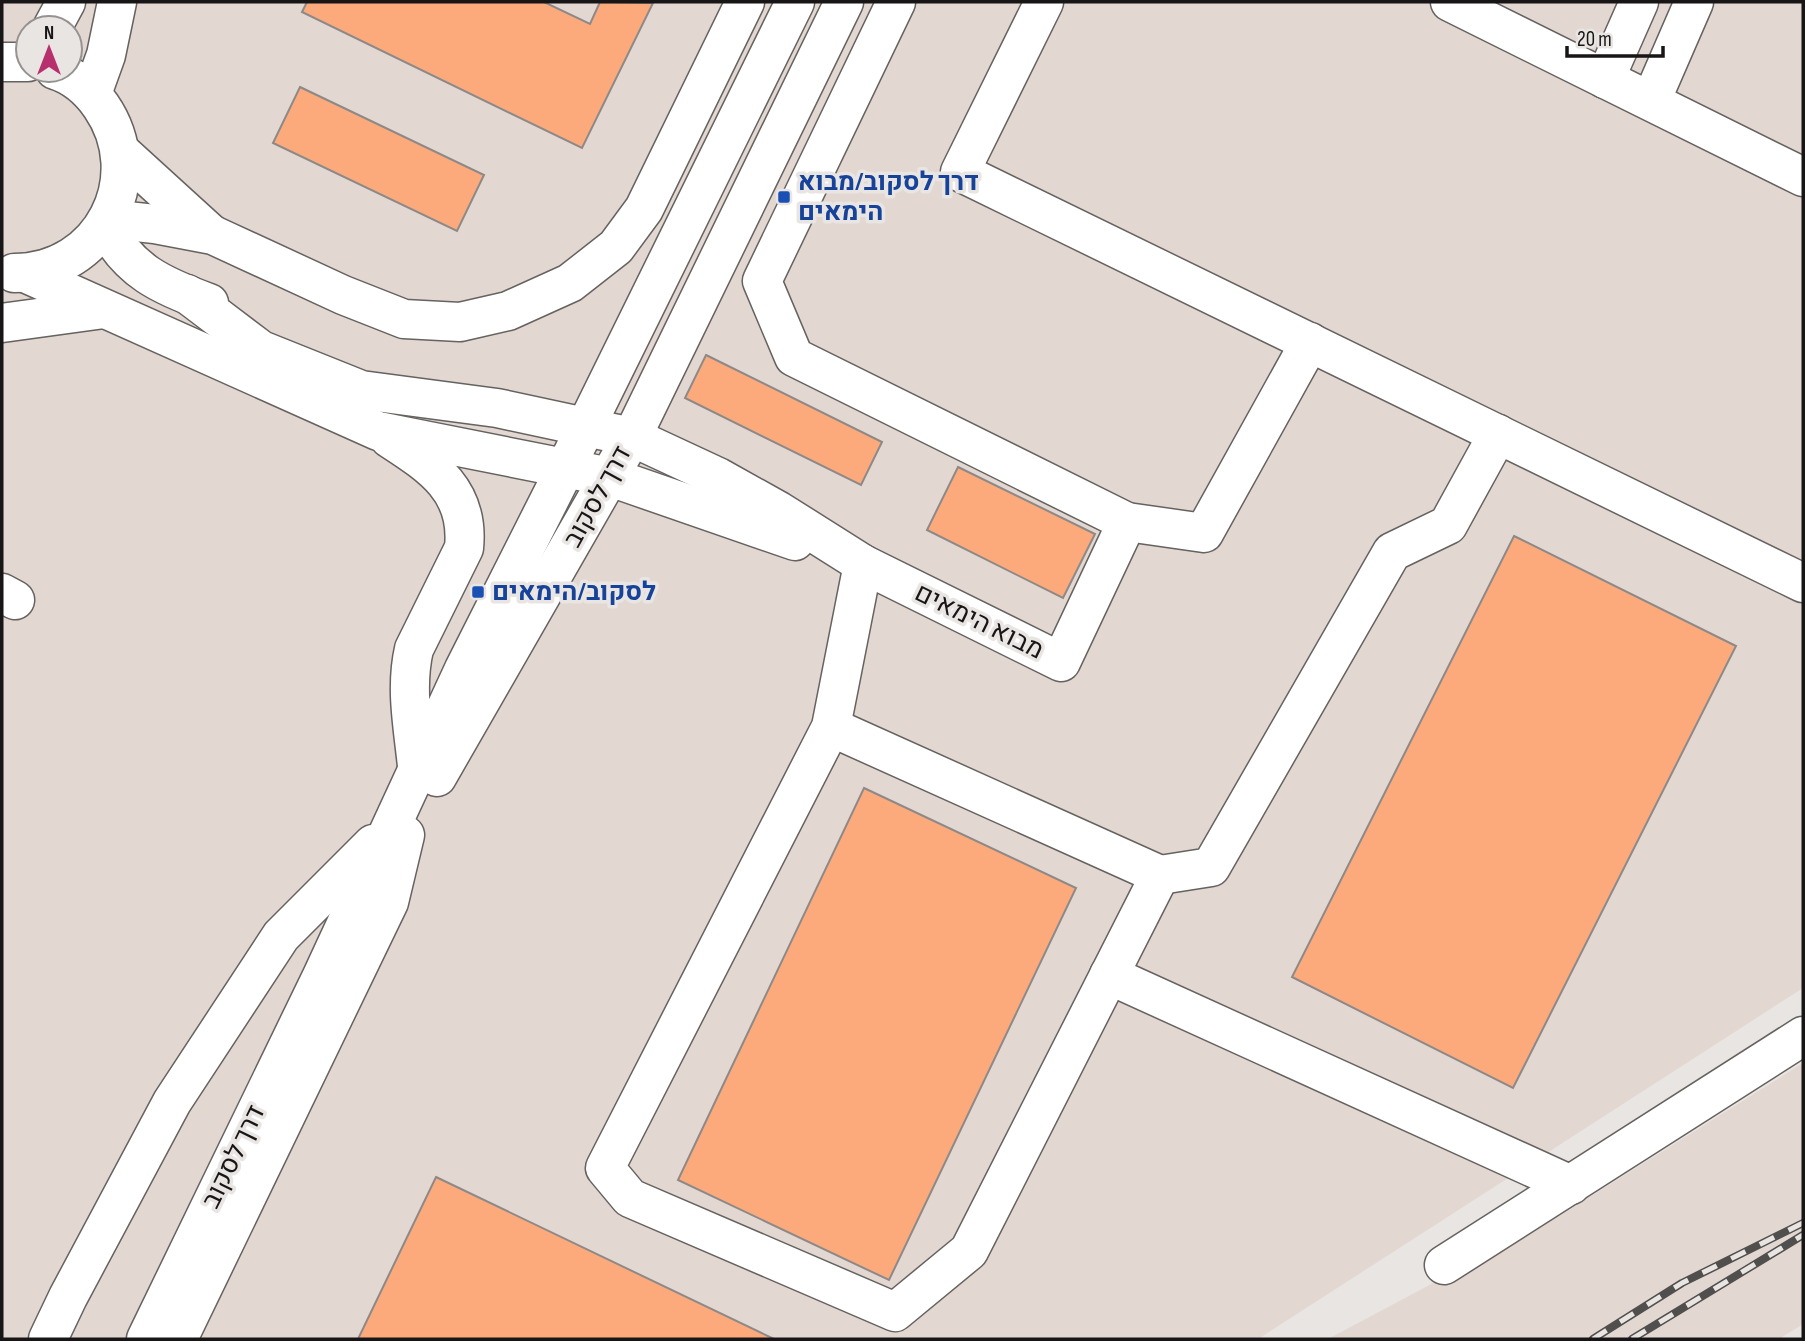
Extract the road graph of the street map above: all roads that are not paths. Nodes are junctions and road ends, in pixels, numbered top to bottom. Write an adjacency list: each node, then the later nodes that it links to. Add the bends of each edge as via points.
1 (117, 2): 12 (street)
2 (744, 2): 17 (street, via 644,209 616,247 570,283 508,311 460,322 404,320)
3 (795, 2): 22 (street, דרך לסקוב)
4 (844, 2): 25 (street, דרך לסקוב)
5 (896, 2): 28 (street, via 762,281 794,357)
6 (1044, 2): 21 (street, via 960,172)
7 (1450, 2): 10 (street)
8 (1639, 2): 10 (street)
9 (1694, 2): 13 (street)
10 (1605, 79): 13 (street)
11 (79, 84): 12 (street)
12 (92, 94): 14 (street, via 111,121)
13 (1651, 101): 15 (street)
14 (121, 152): 16 (street, via 116,202); 17 (street)
15 (1803, 177)
16 (106, 222): 17 (street, via 155,224); 18 (street, via 83,249 56,265); 22 (street, מבוא הימאים, via 116,247 139,270 187,294 261,350 360,390)
17 (213, 235)
18 (13, 273): 19 (street)
19 (104, 309): 20 (street); 23 (street)
20 (2, 323)
21 (1310, 342): 24 (street); 28 (street, via 1204,533)
22 (587, 425): 25 (street, מבוא הימאים); 26 (street, דרך לסקוב)
23 (378, 431): 26 (street, מבוא הימאים); 32 (street, via 417,457 453,490 466,536 410,666)
24 (1498, 435): 30 (street); 34 (street, via 1448,525 1392,552 1211,867)
25 (632, 437): 27 (street, דרך לסקוב); 29 (street, מבוא הימאים, via 779,511)
26 (566, 467): 27 (street, מבוא הימאים); 32 (street, דרך לסקוב)
27 (610, 477): 29 (street, מבוא הימאים); 33 (street, דרך לסקוב)
28 (1127, 522): 29 (street, מבוא הימאים, via 1061,662)
29 (863, 564): 31 (street)
30 (1803, 583)
31 (831, 727): 34 (street); 35 (street, via 605,1168 629,1198 895,1312 968,1251)
32 (417, 766): 33 (street, דרך לסקוב)
33 (398, 829): 39 (street, via 281,936 172,1102); 40 (street, דרך לסקוב); 41 (street, via 389,902)
34 (1160, 875): 35 (street)
35 (1109, 975): 37 (street)
36 (1803, 1036): 37 (street)
37 (1571, 1185): 38 (street)
38 (1444, 1265)
39 (48, 1339)
40 (146, 1339)
41 (178, 1339)

